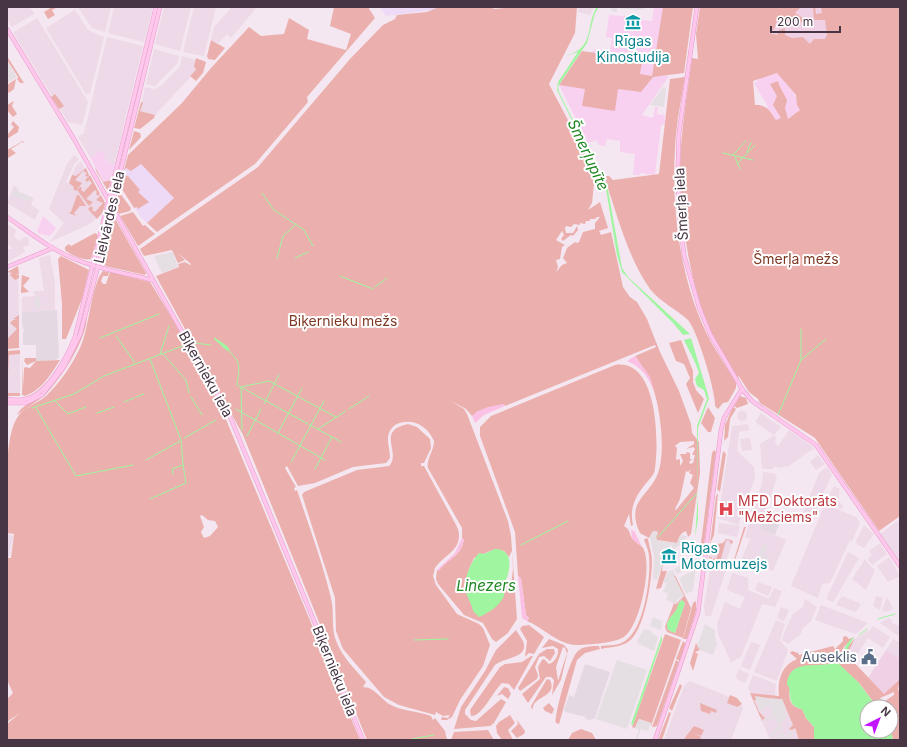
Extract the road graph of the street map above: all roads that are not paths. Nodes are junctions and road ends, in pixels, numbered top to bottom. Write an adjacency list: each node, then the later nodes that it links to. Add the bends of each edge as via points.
1 (156, 7): 5 (street, Lielvārdes iela)
2 (160, 7): 5 (street, Lielvārdes iela)
3 (697, 7): 14 (street, Šmerļa iela, via 679,133 679,211 684,255 706,326)
4 (7, 29): 7 (street, Biķernieku iela)
5 (149, 45): 6 (street, Lielvārdes iela)
6 (119, 169): 7 (street, Lielvārdes iela); 8 (street, Lielvārdes iela)
7 (109, 202): 8 (street, Biķernieku iela); 12 (street, Lielvārdes iela)
8 (111, 208): 12 (street, Lielvārdes iela); 13 (street, Biķernieku iela)
9 (7, 217): 10 (street)
10 (53, 248): 11 (street); 12 (street)
11 (7, 267)
12 (95, 267): 13 (street); 16 (street, Lielvārdes iela, via 80,335 64,368 42,395 29,402)
13 (152, 280): 19 (street, Biķernieku iela, via 231,419)
14 (742, 389): 18 (street, Šmerļa iela, via 752,401 816,445); 20 (street, via 724,418 698,613)
15 (7, 399): 16 (street)
16 (20, 402): 17 (street)
17 (7, 403)
18 (900, 566)
19 (363, 740)
20 (655, 740)

